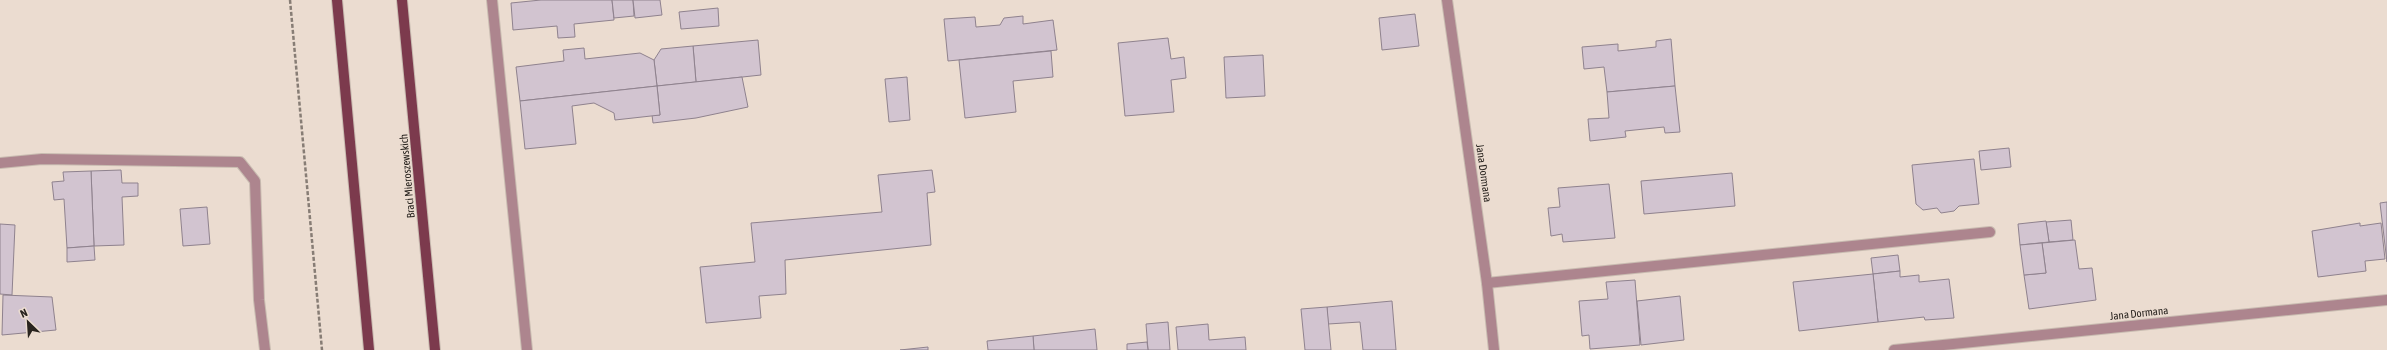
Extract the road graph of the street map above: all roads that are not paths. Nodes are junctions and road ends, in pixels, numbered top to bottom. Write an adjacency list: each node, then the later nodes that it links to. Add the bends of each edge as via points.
1 (337, 0): 10 (main road)
2 (402, 0): 11 (main road, Braci Mieroszewskich)
3 (492, 0): 12 (street)
4 (1447, 0): 7 (street, Jana Dormana)
5 (0, 163): 9 (street, via 42,159 240,162 255,181 259,300)
6 (1990, 232): 7 (street)
7 (1487, 283): 13 (street, Jana Dormana)
8 (2387, 300): 14 (street, Jana Dormana)
9 (265, 350)
10 (369, 350)
11 (435, 350)
12 (527, 350)
13 (1494, 350)
14 (1894, 350)

